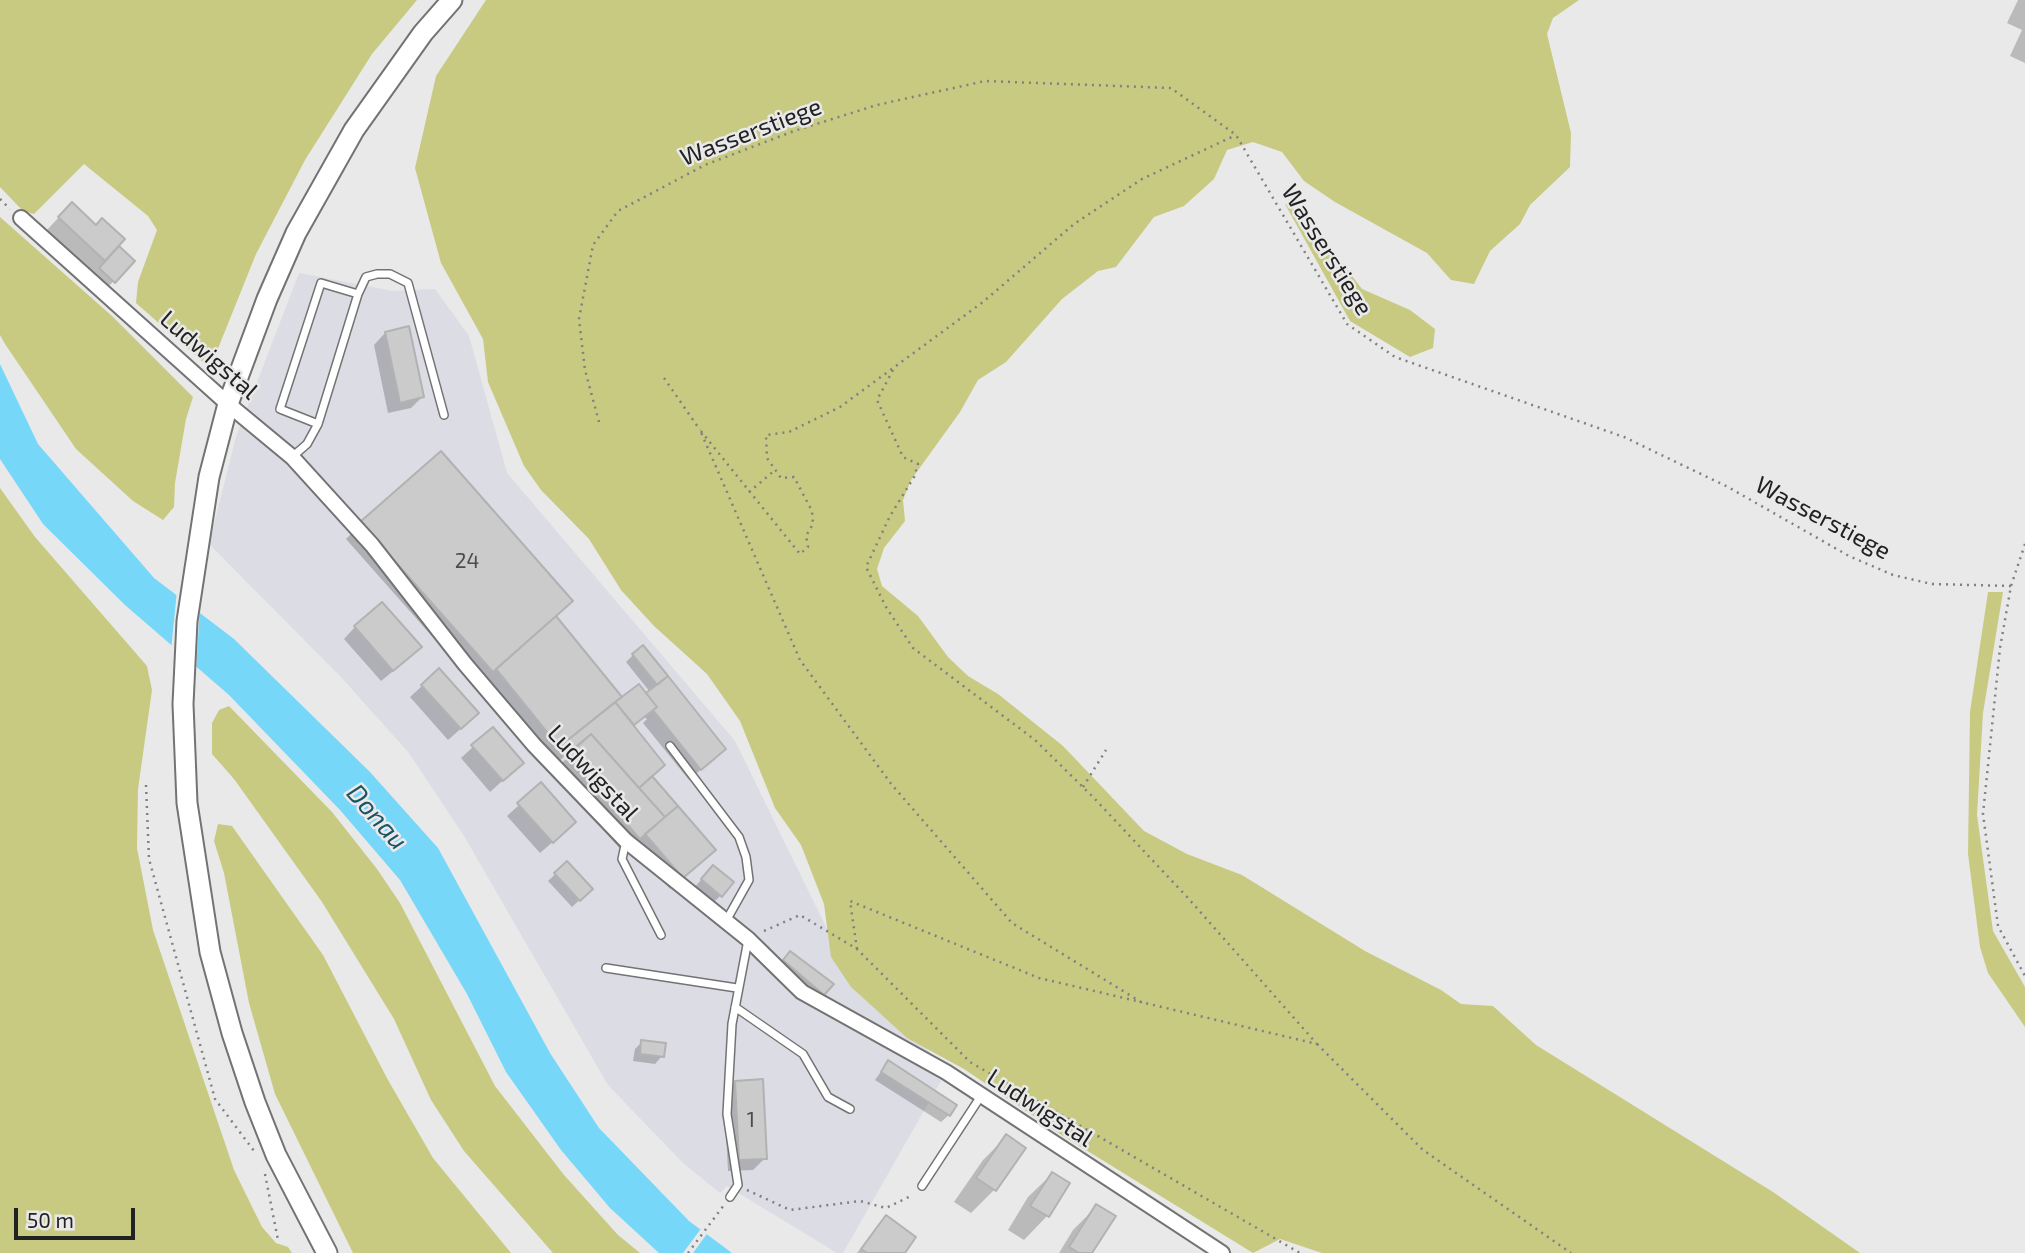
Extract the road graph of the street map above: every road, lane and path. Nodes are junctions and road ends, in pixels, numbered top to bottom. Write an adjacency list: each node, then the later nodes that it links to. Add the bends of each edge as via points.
1 (452, 0): 7 (main road, via 390,77 327,176 267,299)
2 (1236, 135): 5 (path, via 1142,179 1073,224 984,302); 9 (path, Wasserstiege, via 1171,88 985,81 877,105 705,164 618,211 593,245 579,318 585,370); 16 (path, Wasserstiege, via 1347,324 1395,357 1624,437 1893,575 1932,584)
3 (21, 218): 7 (street, Ludwigstal)
4 (358, 294): 8 (lane, via 366,277 377,274 390,274 408,283); 10 (lane); 10 (lane, via 321,283 280,409)
5 (895, 367): 13 (path, via 840,407 789,432 766,435 767,458); 20 (path, via 877,400 903,457 918,464 866,567 913,648 1035,740)
6 (664, 377): 11 (path)
7 (228, 404): 12 (street, Ludwigstal); 34 (main road, via 209,477 187,621 183,704 187,803 210,952)
8 (444, 415)
9 (599, 422)
10 (318, 424): 12 (lane, via 307,444)
11 (700, 430): 14 (path); 29 (path, via 800,660 892,785 1012,923)
12 (292, 457): 21 (street, Ludwigstal, via 372,545 534,745)
13 (775, 470): 14 (path); 14 (path, via 781,478 793,477 811,512 808,547 800,554)
14 (749, 492)
15 (2025, 544): 16 (path)
16 (2011, 586): 27 (path, via 1983,814 1998,926)
17 (670, 746): 22 (lane, via 732,828 746,857 749,880)
18 (1106, 750): 20 (path)
19 (146, 785): 34 (path, via 149,859 215,1099)
20 (1083, 787): 31 (path)
21 (626, 841): 22 (street, Ludwigstal); 23 (lane, via 622,859)
22 (726, 921): 24 (street, Ludwigstal)
23 (661, 934)
24 (748, 939): 25 (path, via 800,915); 28 (lane); 32 (street, Ludwigstal, via 802,992)
25 (857, 949): 29 (path, via 850,901 1039,978); 42 (path, via 970,1062)
26 (606, 968): 28 (lane)
27 (2025, 976)
28 (737, 988): 30 (lane)
29 (1141, 1002): 31 (path)
30 (735, 1007): 33 (lane, via 803,1054 828,1097); 35 (lane, via 727,1114)
31 (1317, 1044): 43 (path, via 1423,1150)
32 (981, 1096): 36 (lane); 41 (street, Ludwigstal)
33 (850, 1109)
34 (269, 1158): 38 (path); 39 (main road)
35 (738, 1185): 36 (path, via 790,1210 860,1200 886,1208 913,1196); 37 (lane)
36 (922, 1186)
37 (730, 1197): 40 (path)
38 (278, 1240)
39 (327, 1253)
40 (688, 1253)
41 (1222, 1253)
42 (1300, 1253)
43 (1571, 1253)

